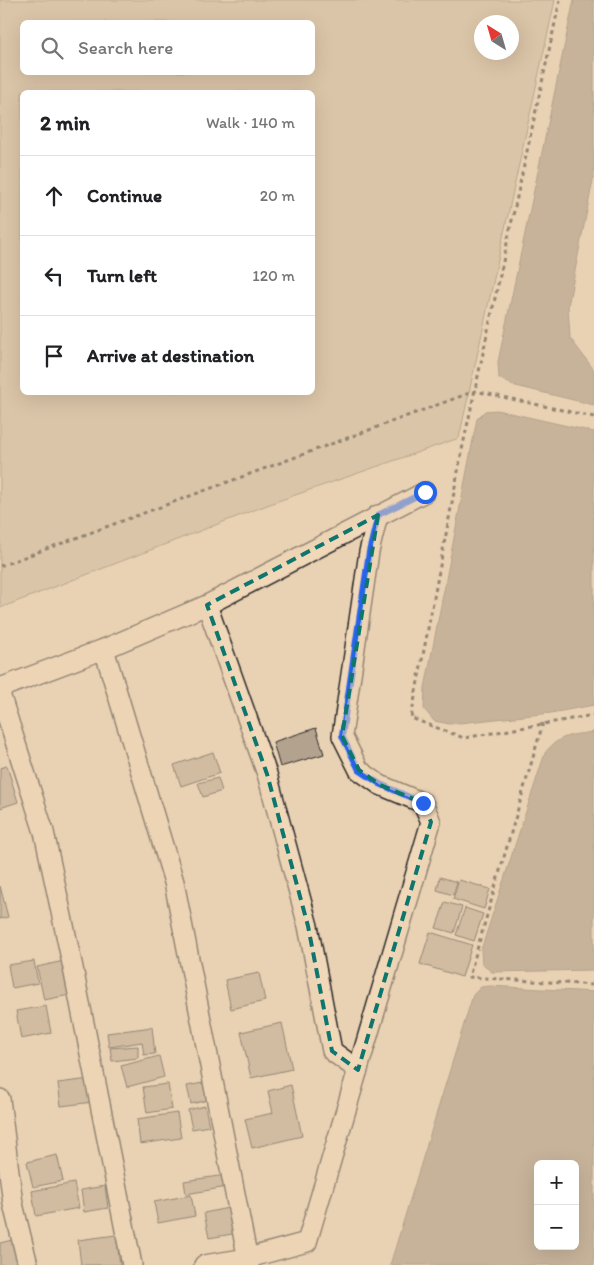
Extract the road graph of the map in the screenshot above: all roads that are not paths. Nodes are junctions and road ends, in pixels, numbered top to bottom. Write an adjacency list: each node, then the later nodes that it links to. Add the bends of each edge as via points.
1 (425, 492): 2 (street)
2 (378, 515): 3 (street); 7 (street, via 369,552 342,736 359,770 380,784 423,803 431,822)
3 (207, 605): 4 (street); 7 (street, via 267,774 308,926 332,1051)
4 (104, 649): 5 (street); 11 (street, via 174,882)
5 (0, 688)
6 (0, 694): 13 (street, via 44,832)
7 (358, 1070): 11 (street, via 307,1242)
8 (0, 1098): 9 (street)
9 (2, 1126): 10 (street)
10 (7, 1205): 12 (street)
11 (249, 1261): 14 (street)
12 (28, 1265)
13 (132, 1265)
14 (204, 1265)

